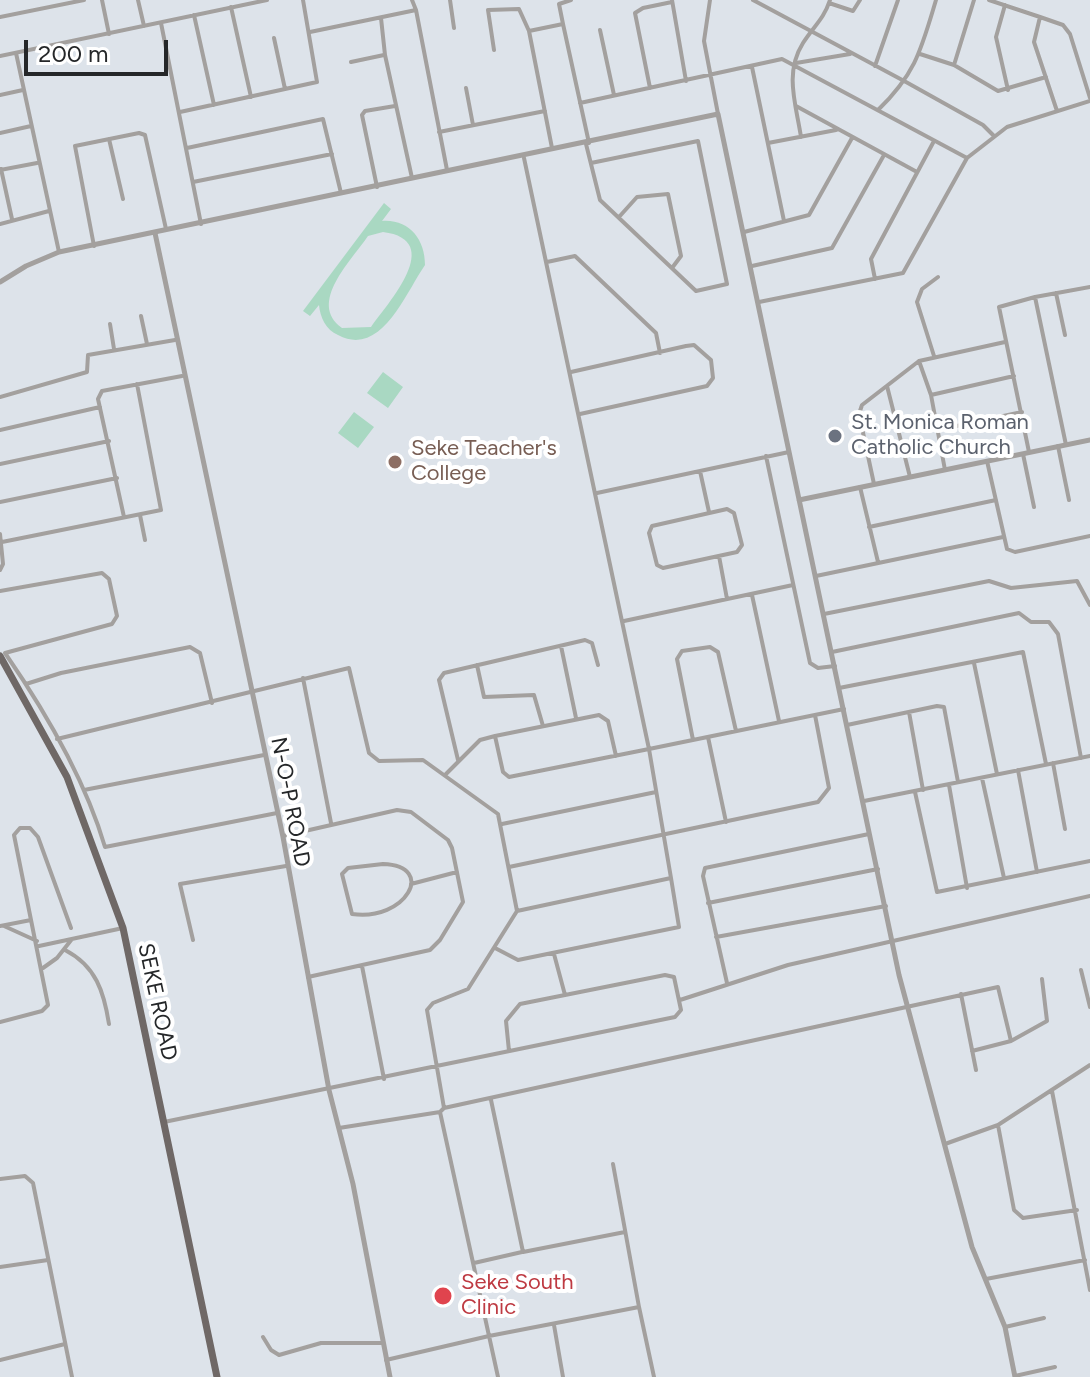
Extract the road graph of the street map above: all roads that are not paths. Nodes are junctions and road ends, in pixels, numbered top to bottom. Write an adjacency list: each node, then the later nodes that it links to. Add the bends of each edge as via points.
1 (84, 0): 22 (street)
2 (102, 0): 33 (street)
3 (138, 0): 27 (street)
4 (267, 0): 19 (street)
5 (303, 0): 31 (street)
6 (412, 0): 20 (street)
7 (450, 0): 28 (street)
8 (571, 0): 26 (street, via 559,4)
9 (710, 0): 46 (street, via 704,41)
10 (753, 0): 32 (street)
11 (860, 0): 17 (street, via 853,11)
12 (898, 0): 45 (street)
13 (936, 0): 38 (street)
14 (974, 0): 43 (street)
15 (989, 0): 18 (street)
16 (672, 1): 48 (street); 51 (street, via 635,13)
17 (830, 2): 32 (street)
18 (1005, 5): 23 (street); 54 (street, via 996,37)
19 (231, 7): 21 (street); 57 (street)
20 (416, 10): 24 (street); 71 (street)
21 (194, 15): 25 (street); 60 (street)
22 (0, 17)
23 (1040, 17): 47 (street, via 1034,42); 58 (street, via 1063,25 1070,34)
24 (381, 18): 31 (street); 39 (street)
25 (161, 23): 27 (street); 66 (street)
26 (563, 24): 30 (street); 59 (street)
27 (144, 26): 33 (street)
28 (454, 28)
29 (600, 30): 56 (street)
30 (529, 31): 35 (street, via 519,9 492,8 486,16); 64 (street)
31 (310, 32): 52 (street, via 318,79)
32 (812, 32): 37 (street); 42 (street)
33 (109, 34): 36 (street)
34 (274, 38): 52 (street)
35 (494, 50)
36 (16, 53): 40 (street); 53 (street)
37 (852, 54): 42 (street); 45 (street)
38 (920, 54): 43 (street); 49 (street)
39 (385, 55): 41 (street); 61 (street)
40 (0, 56)
41 (351, 62)
42 (794, 64): 44 (street, via 782,59); 62 (street, via 790,73); 63 (street)
43 (954, 65): 54 (street, via 990,88)
44 (752, 66): 46 (street); 78 (street)
45 (875, 66): 49 (street)
46 (711, 75): 48 (street); 67 (street)
47 (1046, 77): 54 (street); 65 (street)
48 (686, 81): 51 (street)
49 (906, 82): 63 (street); 73 (street)
50 (466, 88): 68 (street)
51 (650, 88): 56 (street)
52 (285, 89): 57 (street)
53 (23, 90): 55 (street); 69 (street)
54 (1008, 90)
55 (0, 95)
56 (614, 95): 59 (street)
57 (251, 97): 60 (street)
58 (1090, 99): 65 (street)
59 (580, 103): 79 (street)
60 (214, 105): 66 (street)
61 (395, 106): 91 (street); 93 (street, via 362,115)
62 (796, 106): 70 (street); 74 (street)
63 (878, 110): 77 (street)
64 (545, 111): 68 (street); 81 (street)
65 (1057, 111): 73 (street)
66 (180, 112): 80 (street)
67 (718, 114): 79 (street); 103 (street)
68 (473, 125): 71 (street)
69 (31, 126): 72 (street); 86 (street)
70 (838, 129): 74 (street); 75 (street)
71 (439, 132): 90 (street)
72 (0, 133)
73 (994, 136): 85 (street)
74 (801, 137): 78 (street)
75 (852, 138): 83 (street); 99 (street, via 818,205 809,215)
76 (109, 139): 95 (street); 102 (street, via 145,135); 105 (street, via 75,146)
77 (934, 141): 85 (street); 89 (street)
78 (768, 143): 99 (street)
79 (588, 144): 81 (street); 87 (street)
80 (187, 148): 82 (street, via 319,119 326,121); 92 (street)
81 (552, 151): 84 (street)
82 (332, 154): 92 (street); 94 (street)
83 (884, 155): 89 (street); 108 (street, via 832,248)
84 (524, 158): 90 (street); 107 (street)
85 (967, 158): 111 (street, via 909,267)
86 (38, 163): 88 (street); 96 (street)
87 (591, 163): 97 (street, via 600,200); 109 (street, via 698,141 727,284 696,291)
88 (0, 169): 98 (street)
89 (917, 172): 111 (street, via 871,259)
90 (447, 173): 91 (street)
91 (412, 180): 93 (street)
92 (193, 182): 101 (street)
93 (377, 187): 94 (street)
94 (341, 195): 101 (street)
95 (123, 199)
96 (49, 211): 98 (street); 106 (street)
97 (619, 217): 109 (street); 109 (street, via 637,197 668,194 681,256)
98 (12, 219): 100 (street)
99 (784, 221): 103 (street)
100 (0, 224)
101 (201, 224): 102 (street)
102 (166, 231): 104 (street)
103 (744, 232): 108 (street)
104 (155, 233): 105 (street); 120 (street, N-O-P ROAD)
105 (94, 246): 106 (street)
106 (59, 252): 112 (street)
107 (547, 262): 124 (street, via 575,256 656,333); 127 (street)
108 (752, 266): 116 (street)
109 (672, 268)
110 (938, 277): 125 (street, via 922,289 917,302)
111 (875, 279): 116 (street)
112 (0, 282)
113 (1090, 287): 114 (street)
114 (1056, 293): 115 (street); 119 (street)
115 (1035, 297): 121 (street, via 999,307); 141 (street)
116 (759, 302): 143 (street)
117 (141, 316): 122 (street)
118 (110, 324): 123 (street)
119 (1065, 335)
120 (175, 340): 122 (street); 128 (street, N-O-P ROAD)
121 (1006, 342): 125 (street); 129 (street)
122 (147, 344): 123 (street)
123 (114, 349): 133 (street, via 88,355 87,372)
124 (660, 353): 127 (street); 136 (street, via 694,345 711,360 712,383)
125 (934, 356): 126 (street)
126 (919, 361): 131 (street); 132 (street)
127 (571, 372): 136 (street)
128 (182, 376): 130 (street); 191 (street, N-O-P ROAD)
129 (1014, 376): 132 (street); 135 (street)
130 (137, 384): 134 (street, via 102,391); 161 (street, via 161,510)
131 (887, 385): 150 (street); 152 (street, via 859,409)
132 (931, 395): 138 (street)
133 (0, 397)
134 (100, 407): 137 (street); 140 (street)
135 (1022, 412): 138 (street); 144 (street)
136 (580, 414): 154 (street)
137 (0, 430)
138 (938, 430): 148 (street)
139 (1090, 440): 141 (street)
140 (109, 441): 147 (street); 151 (street)
141 (1066, 445): 142 (street)
142 (1058, 446): 144 (street); 157 (street)
143 (789, 452): 145 (street); 155 (street)
144 (1026, 453): 146 (street); 159 (street)
145 (766, 456): 149 (street); 174 (street)
146 (987, 461): 148 (street); 156 (street)
147 (0, 464)
148 (945, 470): 150 (street)
149 (700, 471): 154 (street); 160 (street)
150 (910, 477): 152 (street)
151 (117, 478): 158 (street); 162 (street)
152 (874, 484): 153 (street)
153 (860, 487): 155 (street); 163 (street)
154 (597, 493): 180 (street)
155 (799, 500): 172 (street)
156 (996, 500): 163 (street); 166 (street)
157 (1069, 500)
158 (0, 502)
159 (1034, 507)
160 (709, 512): 169 (street, via 732,511 742,545 737,552); 169 (street, via 652,526 655,562 663,568)
161 (140, 514): 162 (street); 167 (street)
162 (124, 517): 168 (street)
163 (869, 527): 170 (street)
164 (0, 534): 168 (street)
165 (1090, 536): 166 (street, via 1015,552 1007,549)
166 (1003, 537): 170 (street)
167 (145, 540)
168 (2, 542): 171 (street)
169 (719, 556): 177 (street)
170 (878, 562): 172 (street)
171 (0, 570)
172 (816, 576): 179 (street)
173 (0, 585): 175 (street)
174 (793, 585): 176 (street); 187 (street, via 810,663 818,668)
175 (1, 591): 189 (street, via 102,573 109,579 117,616 112,624 5,653)
176 (752, 594): 177 (street); 197 (street)
177 (727, 599): 180 (street)
178 (1090, 605): 179 (street, via 1077,581 1011,588 986,581)
179 (824, 614): 182 (street)
180 (624, 621): 205 (street)
181 (561, 646): 185 (street); 186 (street, via 591,641); 196 (street)
182 (832, 652): 187 (street); 209 (street, via 1019,613 1031,622 1049,622 1058,634)
183 (0, 656): 249 (main road, SEKE ROAD, via 67,777)
184 (974, 663): 190 (street); 212 (street, via 1023,652); 215 (street)
185 (477, 665): 199 (street, via 484,697 534,695); 210 (street, via 447,672 439,680)
186 (598, 665)
187 (835, 666): 190 (street)
188 (303, 678): 191 (street); 214 (street, via 349,668 369,753 384,762 418,759); 226 (street)
189 (26, 684): 192 (street, via 190,647 200,653); 203 (street)
190 (839, 688): 193 (street)
191 (250, 690): 192 (street); 206 (street, N-O-P ROAD)
192 (212, 703): 203 (street)
193 (844, 709): 195 (street); 198 (street)
194 (909, 712): 198 (street); 217 (street, via 937,706 946,710); 220 (street)
195 (815, 715): 197 (street); 225 (street, via 827,793 816,803)
196 (576, 718): 199 (street); 207 (street, via 606,718)
197 (779, 721): 200 (street)
198 (847, 725): 223 (street)
199 (543, 726): 201 (street)
200 (736, 731): 202 (street); 204 (street, via 717,649 682,651 677,659)
201 (495, 736): 207 (street, via 503,772 509,777); 210 (street, via 480,740)
202 (708, 737): 204 (street); 225 (street)
203 (56, 739): 219 (street)
204 (693, 740): 205 (street)
205 (649, 749): 207 (street); 221 (street)
206 (264, 755): 219 (street); 224 (street, N-O-P ROAD)
207 (616, 756)
208 (1090, 757): 209 (street)
209 (1081, 758): 211 (street)
210 (458, 760): 214 (street)
211 (1053, 763): 212 (street); 228 (street)
212 (1046, 764): 213 (street)
213 (1018, 770): 215 (street); 237 (street)
214 (446, 774): 227 (street, via 493,807)
215 (997, 774): 216 (street)
216 (982, 778): 217 (street); 239 (street)
217 (958, 782): 218 (street)
218 (949, 785): 220 (street); 241 (street)
219 (84, 790): 224 (street, via 105,847)
220 (923, 790): 222 (street)
221 (656, 792): 227 (street); 230 (street)
222 (915, 792): 223 (street); 241 (street, via 935,891)
223 (864, 801): 229 (street)
224 (277, 813): 231 (street, N-O-P ROAD)
225 (726, 822): 230 (street)
226 (331, 823): 231 (street); 236 (street, via 411,812 448,840)
227 (501, 824): 234 (street)
228 (1065, 829)
229 (872, 833): 235 (street); 243 (street, via 705,868)
230 (664, 836): 234 (street); 238 (street)
231 (283, 837): 233 (street, N-O-P ROAD)
232 (1090, 861): 237 (street)
233 (286, 866): 252 (street, via 180,884); 261 (street, N-O-P ROAD)
234 (509, 867): 245 (street)
235 (878, 869): 243 (street); 244 (street)
236 (457, 872): 240 (street); 258 (street, via 463,902 436,946)
237 (1037, 872): 239 (street)
238 (671, 878): 245 (street); 257 (street, via 679,927)
239 (1004, 878): 241 (street)
240 (411, 884): 240 (street, via 397,908 355,915 341,878 348,868 388,864 403,869)
241 (967, 888)
242 (1090, 896): 253 (street)
243 (708, 903): 250 (street)
244 (886, 906): 250 (street); 253 (street)
245 (517, 911): 255 (street)
246 (31, 920): 247 (street); 248 (street, via 14,835 26,826 38,837); 254 (street)
247 (2, 926): 254 (street)
248 (71, 928)
249 (123, 928): 251 (street); 282 (main road, SEKE ROAD)
250 (716, 937): 263 (street)
251 (72, 939): 254 (street); 256 (street)
252 (193, 940)
253 (891, 940): 263 (street); 268 (street)
254 (38, 944): 259 (street)
255 (495, 948): 257 (street, via 518,960); 275 (street, via 468,989 427,1010)
256 (65, 950): 259 (street); 270 (street, via 94,975)
257 (554, 953): 265 (street)
258 (362, 966): 261 (street); 277 (street)
259 (42, 969): 269 (street, via 47,1008)
260 (1081, 970): 267 (street)
261 (308, 977): 278 (street, N-O-P ROAD)
262 (1042, 979): 271 (street, via 1047,1021)
263 (727, 983): 266 (street)
264 (961, 994): 268 (street); 271 (street, via 998,987); 273 (street)
265 (565, 995): 266 (street, via 669,975); 272 (street, via 520,1004 511,1011 506,1021)
266 (680, 1000): 272 (street, via 675,1017)
267 (1090, 1007)
268 (908, 1008): 280 (street); 285 (street)
269 (0, 1022)
270 (109, 1024)
271 (1011, 1041): 273 (street)
272 (509, 1051): 275 (street)
273 (972, 1051): 276 (street)
274 (1090, 1065): 279 (street)
275 (436, 1069): 277 (street); 281 (street)
276 (976, 1070)
277 (384, 1079): 278 (street)
278 (329, 1090): 282 (street); 284 (street, N-O-P ROAD)
279 (1052, 1091): 283 (street); 288 (street)
280 (491, 1100): 281 (street); 290 (street)
281 (442, 1110): 284 (street); 293 (street)
282 (164, 1122): 310 (main road, SEKE ROAD)
283 (998, 1125): 285 (street); 288 (street, via 1014,1210 1023,1218)
284 (339, 1128): 303 (street, N-O-P ROAD)
285 (945, 1144): 295 (street, via 972,1247)
286 (613, 1164): 289 (street)
287 (0, 1179): 291 (street, via 19,1175 33,1183)
288 (1077, 1210): 292 (street)
289 (625, 1232): 290 (street); 297 (street)
290 (523, 1252): 293 (street)
291 (48, 1260): 294 (street); 304 (street)
292 (1085, 1260): 295 (street); 296 (street)
293 (474, 1263): 301 (street)
294 (0, 1267)
295 (986, 1279): 300 (street)
296 (1090, 1290)
297 (639, 1307): 299 (street); 314 (street)
298 (1044, 1318): 300 (street)
299 (554, 1325): 301 (street); 313 (street)
300 (1005, 1327): 308 (street)
301 (489, 1336): 306 (street); 312 (street)
302 (263, 1337): 303 (street, via 279,1355 321,1343)
303 (383, 1343): 306 (street, N-O-P ROAD)
304 (65, 1344): 305 (street); 309 (street)
305 (0, 1360)
306 (386, 1360): 311 (street, N-O-P ROAD)
307 (1055, 1367): 308 (street)
308 (1015, 1376)
309 (72, 1377)
310 (217, 1377)
311 (390, 1377)
312 (498, 1377)
313 (563, 1377)
314 (654, 1377)

